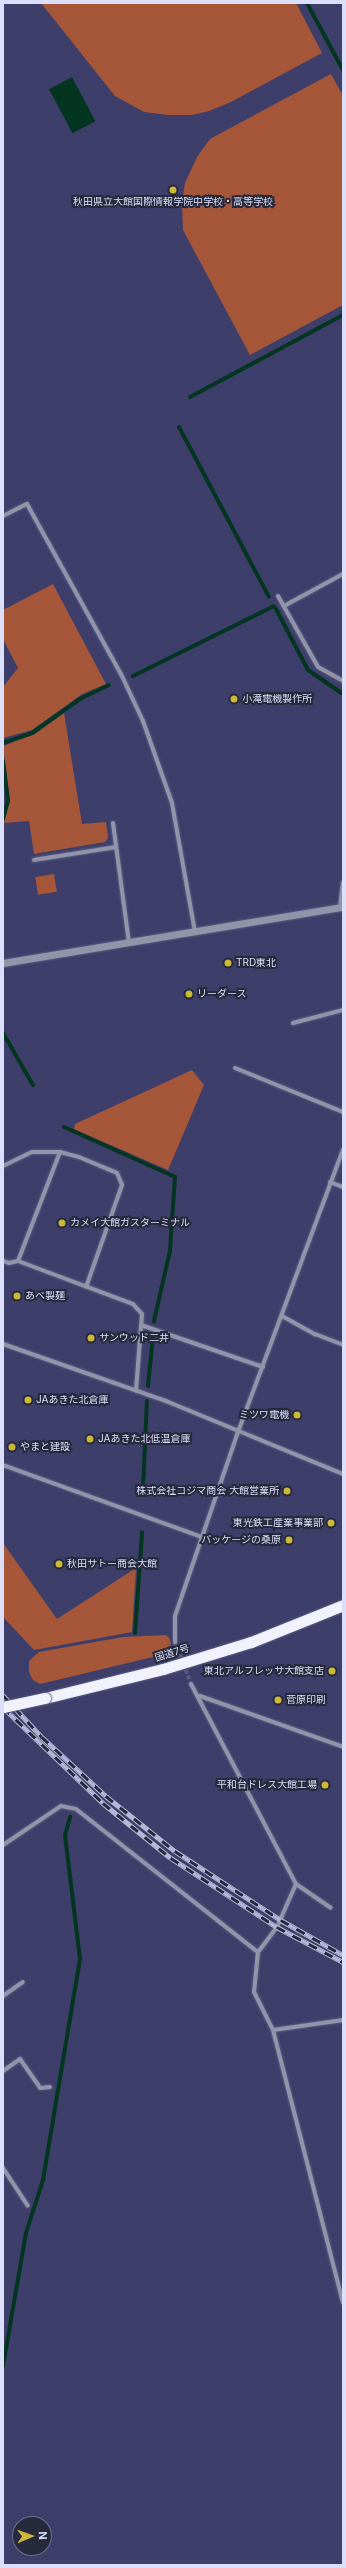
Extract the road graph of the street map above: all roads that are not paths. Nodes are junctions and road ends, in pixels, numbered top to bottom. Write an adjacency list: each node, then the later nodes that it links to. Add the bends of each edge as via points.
1 (3, 516): 11 (street, via 27,504 121,674 143,721 172,803)
2 (343, 574): 4 (street)
3 (278, 596): 4 (street)
4 (284, 606): 5 (street, via 318,667)
5 (343, 681)
6 (113, 823): 7 (street)
7 (116, 847): 8 (street); 12 (street)
8 (34, 860)
9 (343, 882): 10 (street)
10 (342, 907): 11 (street)
11 (195, 932): 12 (street)
12 (129, 943): 13 (street)
13 (3, 963)
14 (343, 1010): 15 (street)
15 (294, 1023)
16 (235, 1068): 17 (street)
17 (343, 1112)
18 (343, 1150): 21 (street)
19 (60, 1152): 20 (street, via 32,1152); 24 (street); 25 (street, via 117,1173 121,1178 122,1185)
20 (3, 1166)
21 (330, 1182): 22 (street); 26 (street)
22 (343, 1187)
23 (3, 1261): 24 (street)
24 (18, 1261): 25 (street)
25 (86, 1287): 27 (street, via 133,1304 142,1314)
26 (282, 1316): 29 (street, via 315,1334); 30 (street)
27 (141, 1325): 30 (street); 31 (street)
28 (3, 1344): 31 (street)
29 (343, 1345)
30 (262, 1367): 32 (street)
31 (136, 1391): 32 (street)
32 (238, 1432): 34 (street); 35 (street)
33 (3, 1466): 35 (street)
34 (343, 1474)
35 (202, 1537): 37 (street, via 175,1616)
36 (343, 1605): 40 (highway, 国道7号, bridge, via 251,1642 163,1669)
37 (175, 1642)
38 (191, 1684): 39 (street)
39 (199, 1696): 41 (street); 43 (street)
40 (3, 1707)
41 (343, 1748)
42 (3, 1845): 45 (street, via 61,1806 76,1809)
43 (296, 1884): 44 (street); 45 (street, via 277,1927)
44 (331, 1908)
45 (258, 1952): 49 (street, via 254,1992)
46 (24, 1982): 47 (street)
47 (3, 1996)
48 (343, 2020): 49 (street)
49 (273, 2030): 54 (street)
50 (3, 2071): 51 (street, via 20,2059 40,2088)
51 (50, 2087)
52 (3, 2168): 53 (street)
53 (28, 2206)
54 (343, 2302)

